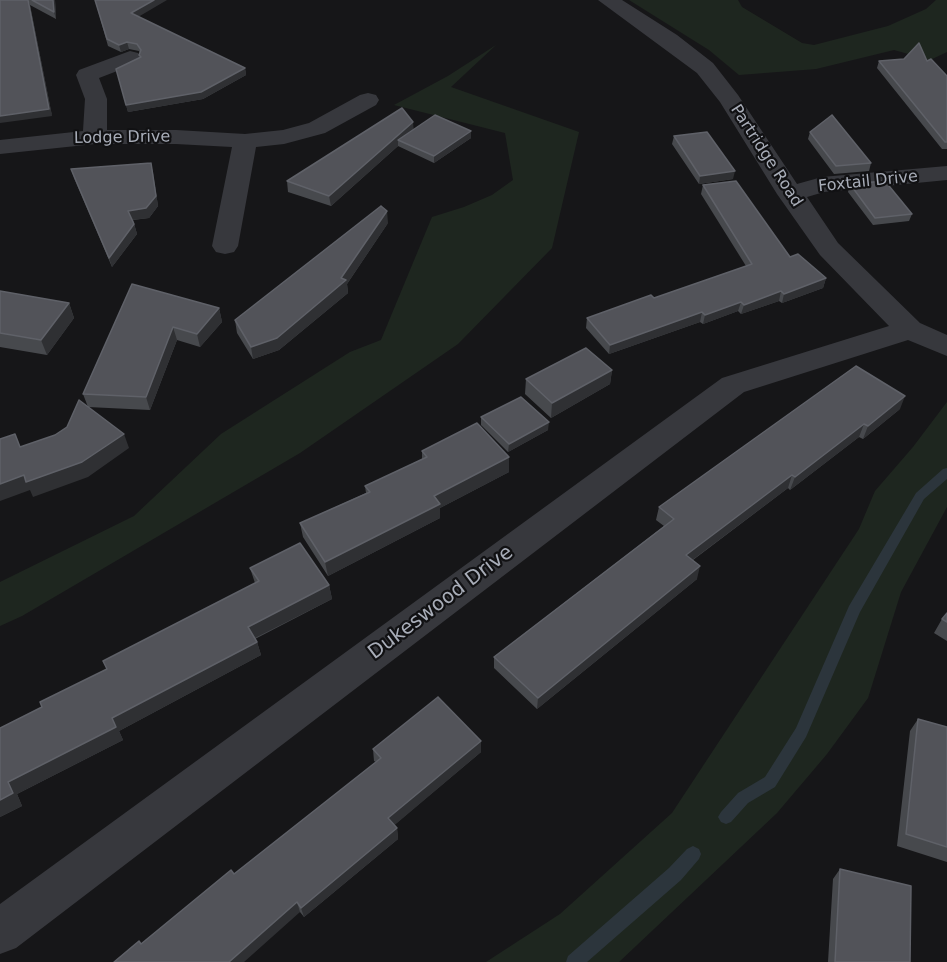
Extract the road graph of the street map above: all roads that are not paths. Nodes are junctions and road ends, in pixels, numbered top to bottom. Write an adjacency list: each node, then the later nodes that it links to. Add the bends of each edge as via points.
1 (608, 0): 8 (street, Partridge Road, via 705,68)
2 (130, 58): 4 (street, via 87,75 96,99)
3 (368, 100): 5 (street, Lodge Drive, via 317,128)
4 (94, 137): 5 (street, Lodge Drive); 6 (street, Lodge Drive)
5 (245, 141): 9 (street)
6 (0, 147)
7 (947, 173): 8 (street, Foxtail Drive, via 822,185)
8 (790, 194): 10 (street, Partridge Road, via 829,249)
9 (225, 246)
10 (910, 330): 11 (street); 12 (street, Dukeswood Drive, via 733,385)
11 (947, 346)
12 (0, 932)

